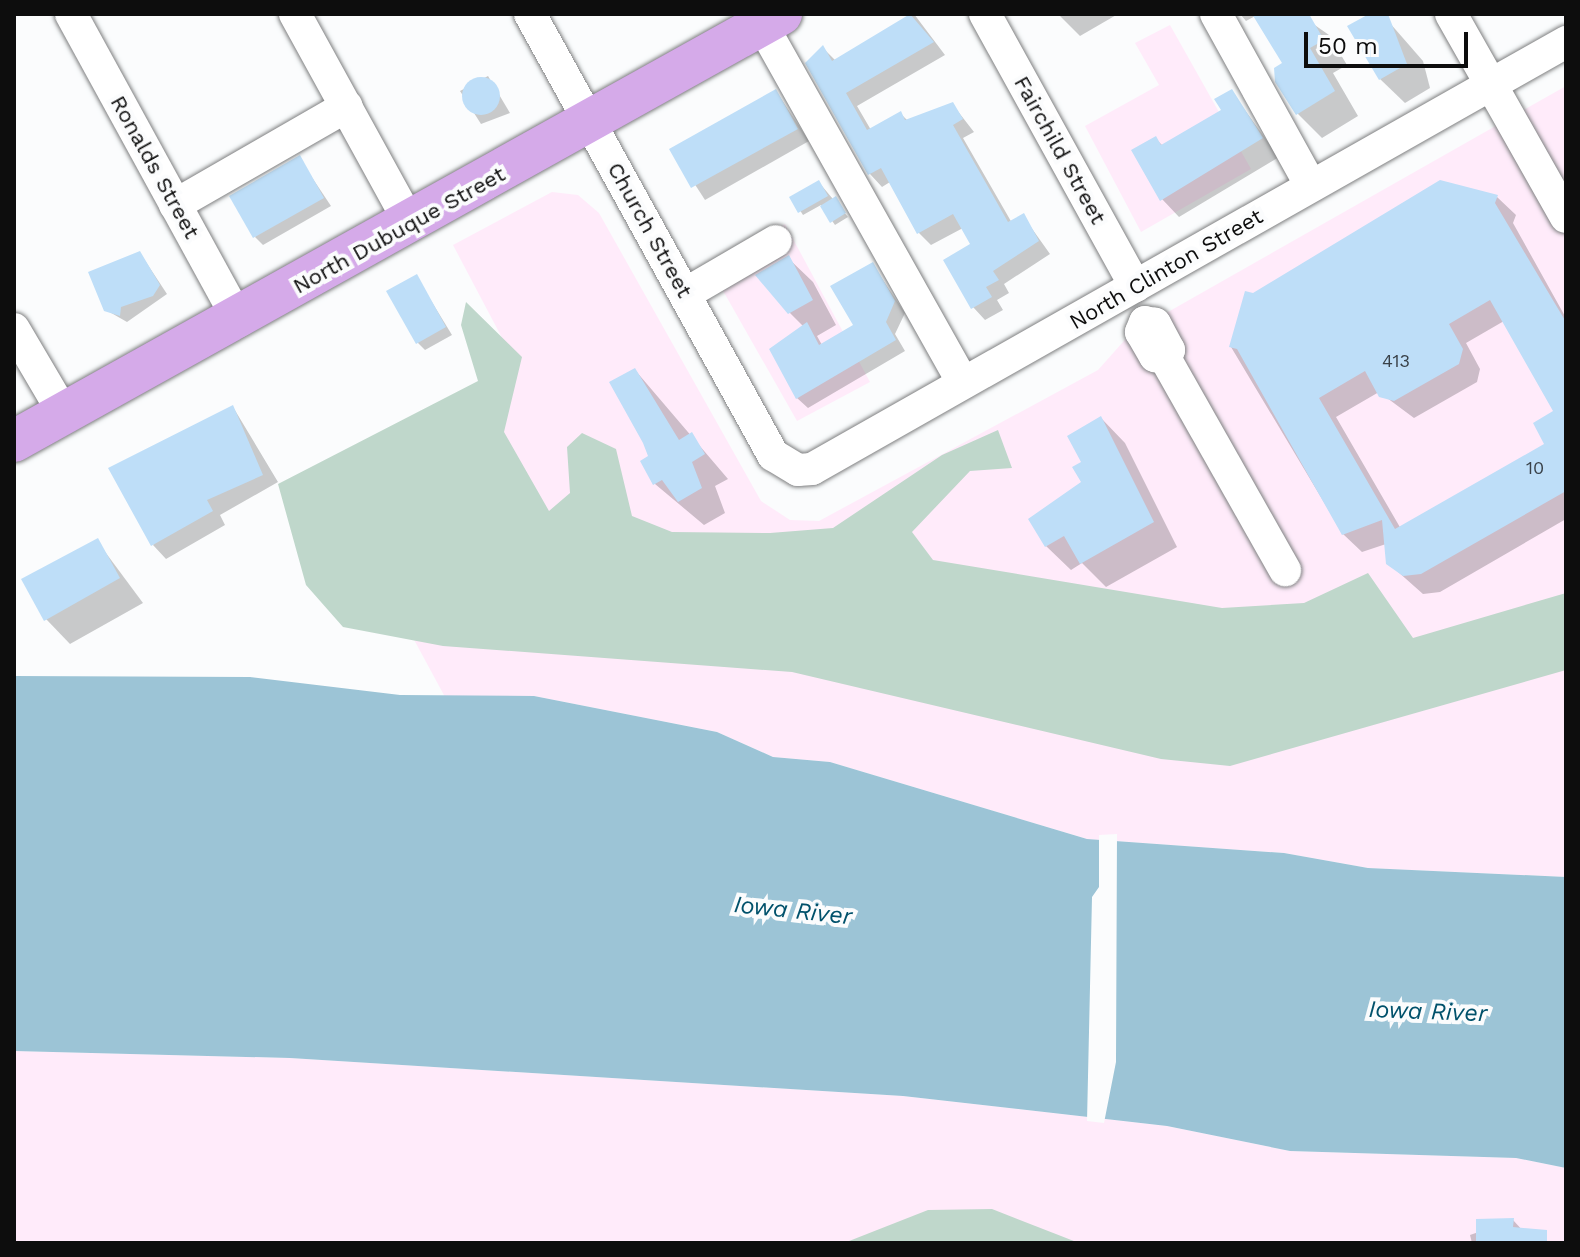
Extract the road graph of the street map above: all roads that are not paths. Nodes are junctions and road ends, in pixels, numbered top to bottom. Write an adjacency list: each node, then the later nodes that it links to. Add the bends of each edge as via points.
1 (71, 14): 13 (street, Ronalds Street)
2 (295, 14): 10 (street)
3 (530, 14): 11 (street, Church Street)
4 (985, 14): 17 (street, Fairchild Street)
5 (1216, 14): 12 (street)
6 (1451, 14): 9 (street)
7 (766, 18): 11 (main road, North Dubuque Street); 21 (street)
8 (1566, 42): 9 (street, North Clinton Street)
9 (1491, 85): 12 (street, North Clinton Street); 14 (street)
10 (347, 106): 13 (street); 15 (street)
11 (590, 122): 15 (main road, North Dubuque Street); 18 (street, Church Street)
12 (1311, 186): 17 (street, North Clinton Street)
13 (175, 205): 19 (street, Ronalds Street)
14 (1566, 217)
15 (410, 223): 19 (main road, North Dubuque Street)
16 (776, 241): 18 (street)
17 (1131, 288): 21 (street, North Clinton Street); 25 (street, Fairchild Street, via 1145,322 1155,324 1169,350 1165,358)
18 (685, 294): 24 (street, Church Street)
19 (239, 321): 22 (main road, North Dubuque Street)
20 (14, 329): 22 (street)
21 (963, 383): 24 (street, North Clinton Street, via 812,469 785,466)
22 (64, 414): 23 (main road, North Dubuque Street)
23 (14, 441)
24 (769, 446)
25 (1285, 570)

